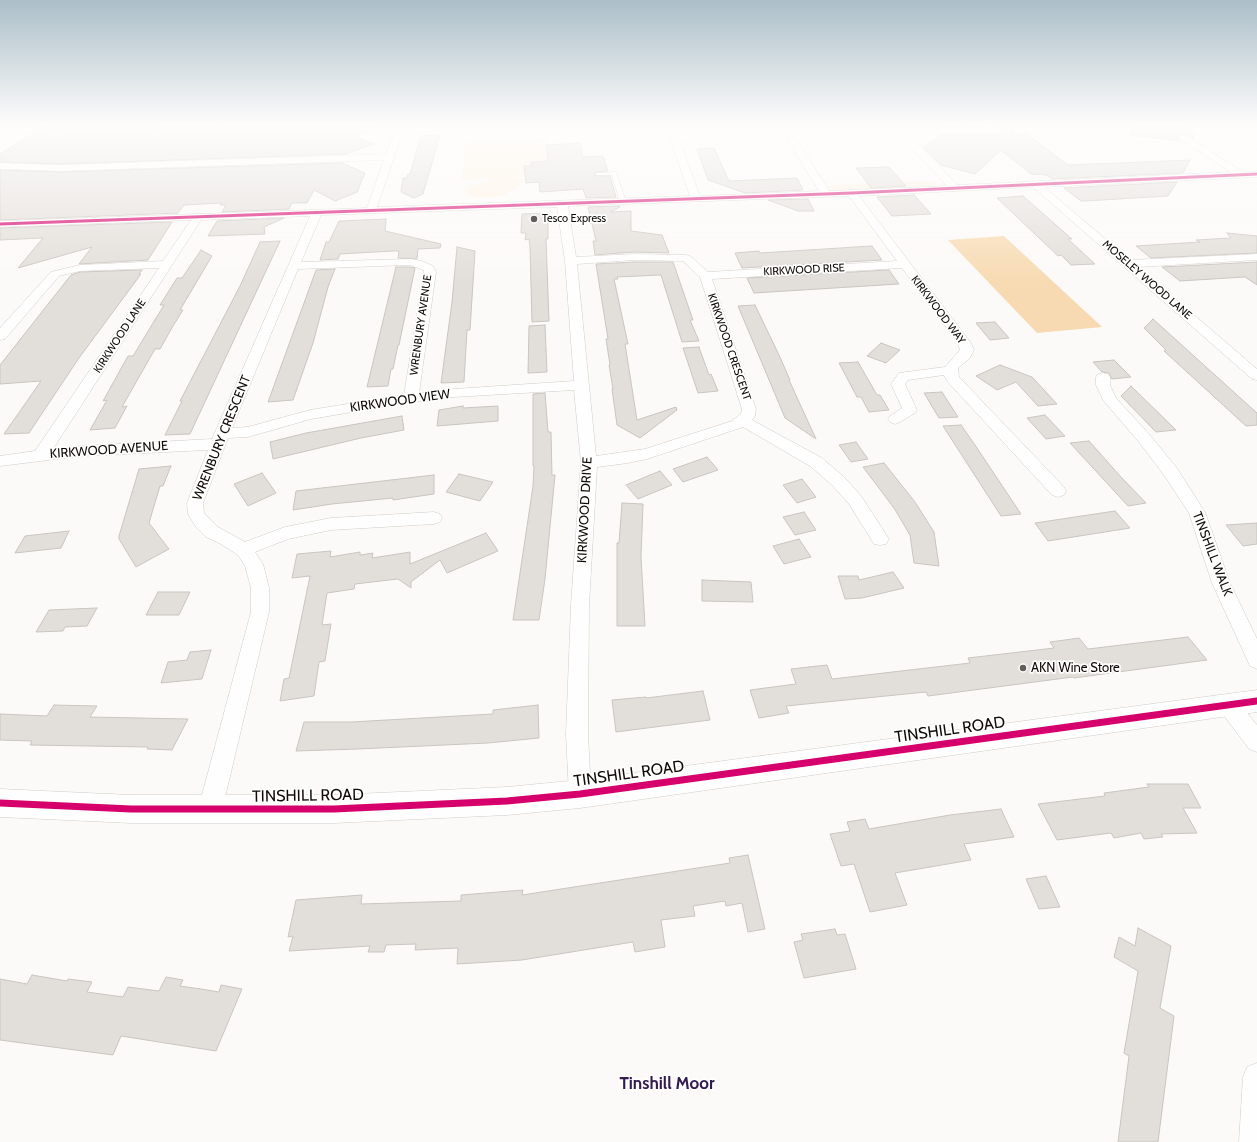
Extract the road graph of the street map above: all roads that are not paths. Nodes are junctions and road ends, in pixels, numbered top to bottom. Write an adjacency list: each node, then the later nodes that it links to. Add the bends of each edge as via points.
1 (383, 177): 17 (street)
2 (615, 177): 15 (lane)
3 (688, 177): 14 (street)
4 (815, 177): 8 (street)
5 (1195, 177): 10 (street)
6 (944, 178): 7 (street); 11 (street)
7 (928, 179)
8 (819, 183): 9 (street); 13 (street)
9 (835, 183)
10 (1036, 185): 11 (street); 25 (street, MOSELEY WOOD LANE)
11 (956, 189): 12 (street)
12 (852, 193): 13 (street); 24 (street, KIRKWOOD WAY)
13 (826, 194): 14 (street)
14 (696, 199): 15 (street)
15 (623, 202): 16 (street)
16 (562, 204): 17 (street); 22 (street, KIRKWOOD DRIVE)
17 (371, 210): 18 (street)
18 (317, 212): 19 (street); 26 (street, WRENBURY CRESCENT)
19 (198, 217): 20 (street); 23 (street, KIRKWOOD LANE)
20 (0, 224)
21 (1257, 257): 25 (street)
22 (571, 262): 27 (street, KIRKWOOD CRESCENT, via 634,257 686,258); 32 (street, KIRKWOOD DRIVE)
23 (167, 264): 28 (street, via 80,268 55,274); 37 (street, KIRKWOOD LANE)
24 (904, 264): 27 (street, KIRKWOOD RISE); 29 (street, KIRKWOOD WAY, via 964,343 967,350 964,356)
25 (1128, 264): 30 (street, MOSELEY WOOD LANE)
26 (293, 266): 33 (street, WRENBURY AVENUE, via 410,262 429,268); 36 (street, WRENBURY CRESCENT)
27 (705, 276): 35 (street, KIRKWOOD CRESCENT, via 748,402 748,416)
28 (0, 336)
29 (950, 370): 34 (street, via 904,376 898,384 910,410); 40 (street, via 952,378)
30 (1257, 376)
31 (1103, 377): 44 (street, TINSHILL WALK, via 1103,385 1110,400 1170,471 1197,512 1221,583)
32 (581, 385): 33 (street, KIRKWOOD VIEW); 39 (street, KIRKWOOD DRIVE)
33 (411, 398): 36 (street, KIRKWOOD VIEW, via 310,415)
34 (895, 419)
35 (743, 421): 39 (street, KIRKWOOD CRESCENT, via 647,454); 42 (street, via 816,462 855,500)
36 (220, 439): 37 (street, KIRKWOOD AVENUE); 43 (street, WRENBURY CRESCENT, via 195,503 196,514 212,532)
37 (41, 455): 38 (street, KIRKWOOD AVENUE)
38 (0, 461)
39 (589, 462): 48 (street, KIRKWOOD DRIVE, via 580,605 577,734)
40 (1058, 491)
41 (434, 518): 43 (street, via 331,524 285,533)
42 (880, 539)
43 (244, 550): 50 (street, WRENBURY CRESCENT, via 254,564 259,582 260,612)
44 (1257, 660)
45 (1257, 701): 46 (street, TINSHILL ROAD)
46 (1229, 706): 47 (street); 48 (street, TINSHILL ROAD)
47 (1257, 742)
48 (580, 794): 50 (street, TINSHILL ROAD, via 507,801 334,809)
49 (0, 804): 50 (street, TINSHILL ROAD)
50 (210, 810)
51 (1257, 1077): 52 (street)
52 (1254, 1142)

